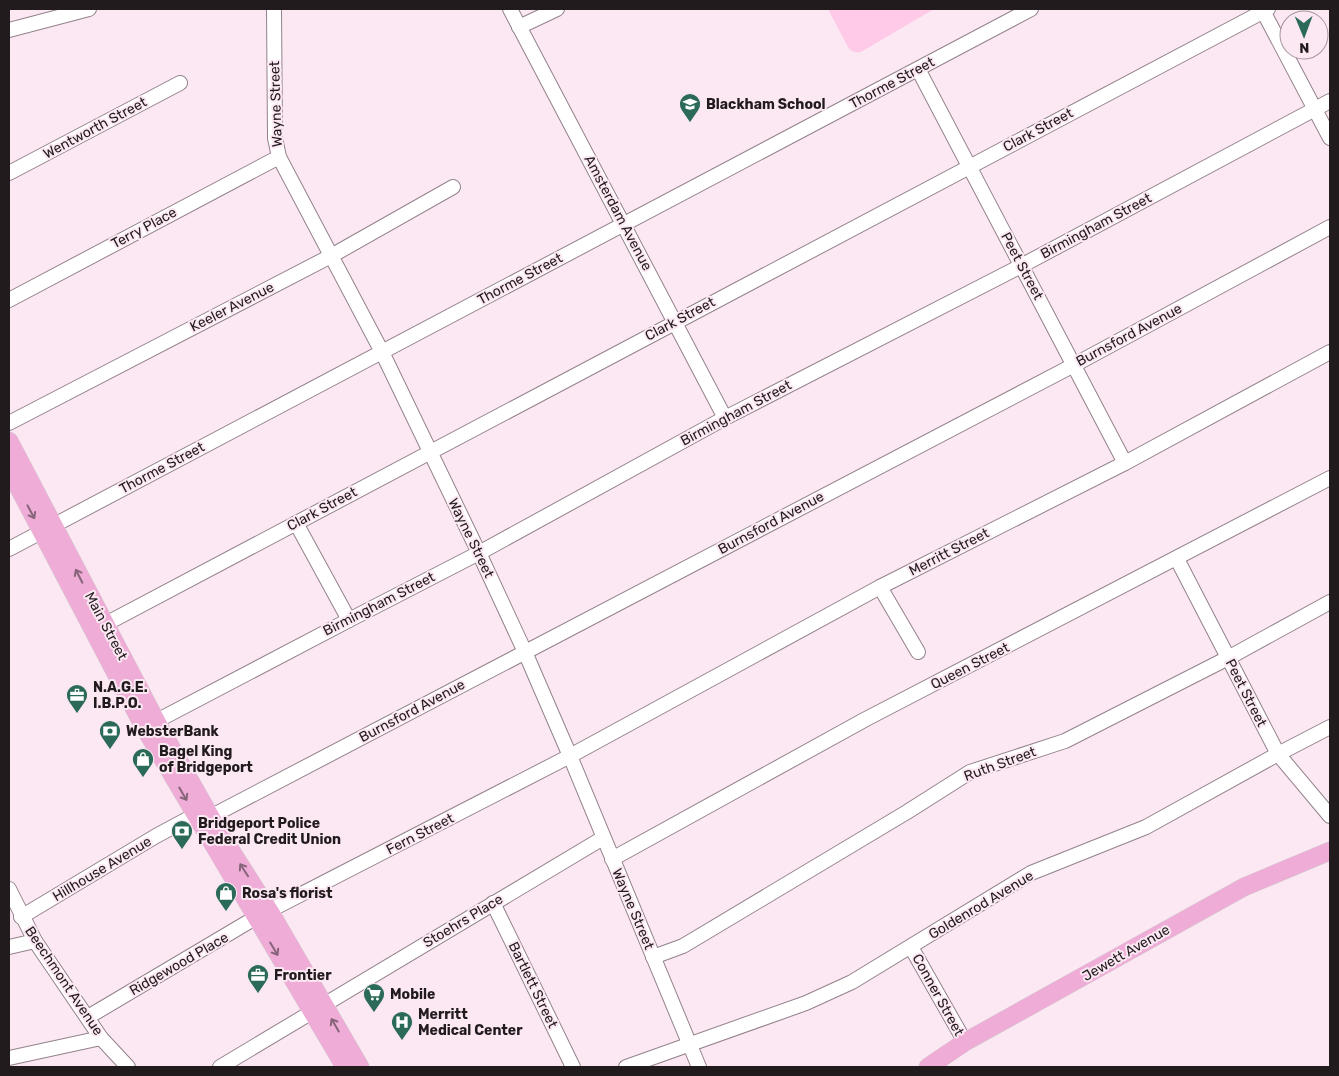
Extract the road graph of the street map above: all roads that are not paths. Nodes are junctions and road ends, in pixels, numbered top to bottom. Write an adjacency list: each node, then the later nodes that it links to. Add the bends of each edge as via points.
1 (89, 9): 8 (street)
2 (274, 9): 14 (street, Wayne Street, via 275,138)
3 (510, 9): 7 (street, Amsterdam Avenue)
4 (558, 9): 7 (street)
5 (1031, 9): 9 (street, Thorme Street)
6 (1264, 10): 12 (street); 15 (street, Clark Street)
7 (519, 27): 18 (street, Amsterdam Avenue)
8 (9, 30)
9 (918, 69): 15 (street, Peet Street); 18 (street, Thorme Street)
10 (180, 83): 16 (street, Wentworth Street)
11 (1330, 101): 12 (street, Birmingham Street)
12 (1315, 109): 13 (street); 21 (street, Birmingham Street)
13 (1330, 138)
14 (279, 157): 20 (street, Wayne Street); 22 (street, Terry Place)
15 (969, 167): 21 (street, Peet Street); 23 (street, Clark Street)
16 (9, 173)
17 (453, 187): 20 (street, Keeler Avenue)
18 (623, 224): 23 (street, Amsterdam Avenue); 24 (street, Thorme Street)
19 (1330, 227): 26 (street, Burnsford Avenue)
20 (331, 256): 24 (street, Wayne Street); 28 (street, Keeler Avenue)
21 (1021, 266): 26 (street, Peet Street); 27 (street, Birmingham Street)
22 (9, 300)
23 (675, 322): 27 (street, Amsterdam Avenue); 30 (street, Clark Street)
24 (382, 352): 30 (street, Wayne Street); 35 (street, Thorme Street)
25 (1330, 352): 31 (street, Merritt Street)
26 (1074, 365): 31 (street, Peet Street); 43 (street, Burnsford Avenue)
27 (725, 418): 37 (street, Birmingham Street)
28 (9, 423)
29 (9, 441): 35 (main road, Main Street)
30 (429, 452): 34 (street, Clark Street); 37 (street, Wayne Street)
31 (1125, 462): 39 (street, Merritt Street)
32 (9, 469): 35 (main road, Main Street, one-way to 35)
33 (1330, 478): 38 (street, Queen Street)
34 (296, 523): 41 (street); 42 (street, Clark Street)
35 (47, 528): 36 (street, Thorme Street); 42 (main road, Main Street)
36 (9, 548)
37 (479, 553): 41 (street, Birmingham Street); 43 (street, Wayne Street)
38 (1177, 559): 45 (street, Peet Street); 54 (street, Queen Street, via 866,719)
39 (880, 587): 44 (street); 49 (street, Merritt Street)
40 (1330, 602): 45 (street, Ruth Street)
41 (349, 620): 46 (street, Birmingham Street)
42 (99, 628): 46 (main road, Main Street)
43 (525, 652): 49 (street, Wayne Street); 50 (street, Burnsford Avenue)
44 (918, 652)
45 (1228, 658): 48 (street, Peet Street); 62 (street, Ruth Street, via 1065,742 970,772 683,946)
46 (150, 724): 50 (main road, Main Street)
47 (1330, 727): 48 (street, Goldenrod Avenue)
48 (1278, 754): 51 (street, Peet Street); 61 (street, Goldenrod Avenue, via 1146,827 1031,873)
49 (570, 756): 52 (street, Wayne Street); 57 (street, Fern Street)
50 (203, 816): 57 (main road, Main Street); 58 (street, Hillhouse Avenue, via 156,836)
51 (1330, 816)
52 (603, 838): 54 (street, Wayne Street); 56 (street, Stoehrs Place)
53 (1330, 851): 66 (main road, Jewett Avenue, via 1244,887)
54 (612, 859): 62 (street, Wayne Street)
55 (9, 890): 58 (street, Beechmont Avenue)
56 (493, 903): 63 (street, Stoehrs Place); 73 (street, Bartlett Street)
57 (263, 915): 63 (main road, Main Street); 64 (street, Ridgewood Place)
58 (21, 916): 59 (street, Beechmont Avenue)
59 (35, 941): 60 (street); 64 (street, Beechmont Avenue)
60 (9, 947)
61 (911, 947): 66 (street, Conner Street); 67 (street, Goldenrod Avenue, via 852,982 806,1003)
62 (653, 958): 67 (street, Wayne Street)
63 (317, 1008): 70 (street, Stoehrs Place); 71 (main road, Main Street); 72 (main road, Main Street, one-way to 63)
64 (88, 1017): 65 (street, Beechmont Avenue)
65 (101, 1038): 68 (street); 69 (street, Beechmont Avenue)
66 (964, 1042): 76 (main road, Jewett Avenue)
67 (688, 1044): 74 (street, Goldenrod Avenue); 75 (street, Wayne Street)
68 (9, 1058)
69 (128, 1067)
70 (220, 1067)
71 (345, 1067)
72 (360, 1067)
73 (573, 1067)
74 (626, 1067)
75 (699, 1067)
76 (928, 1067)

